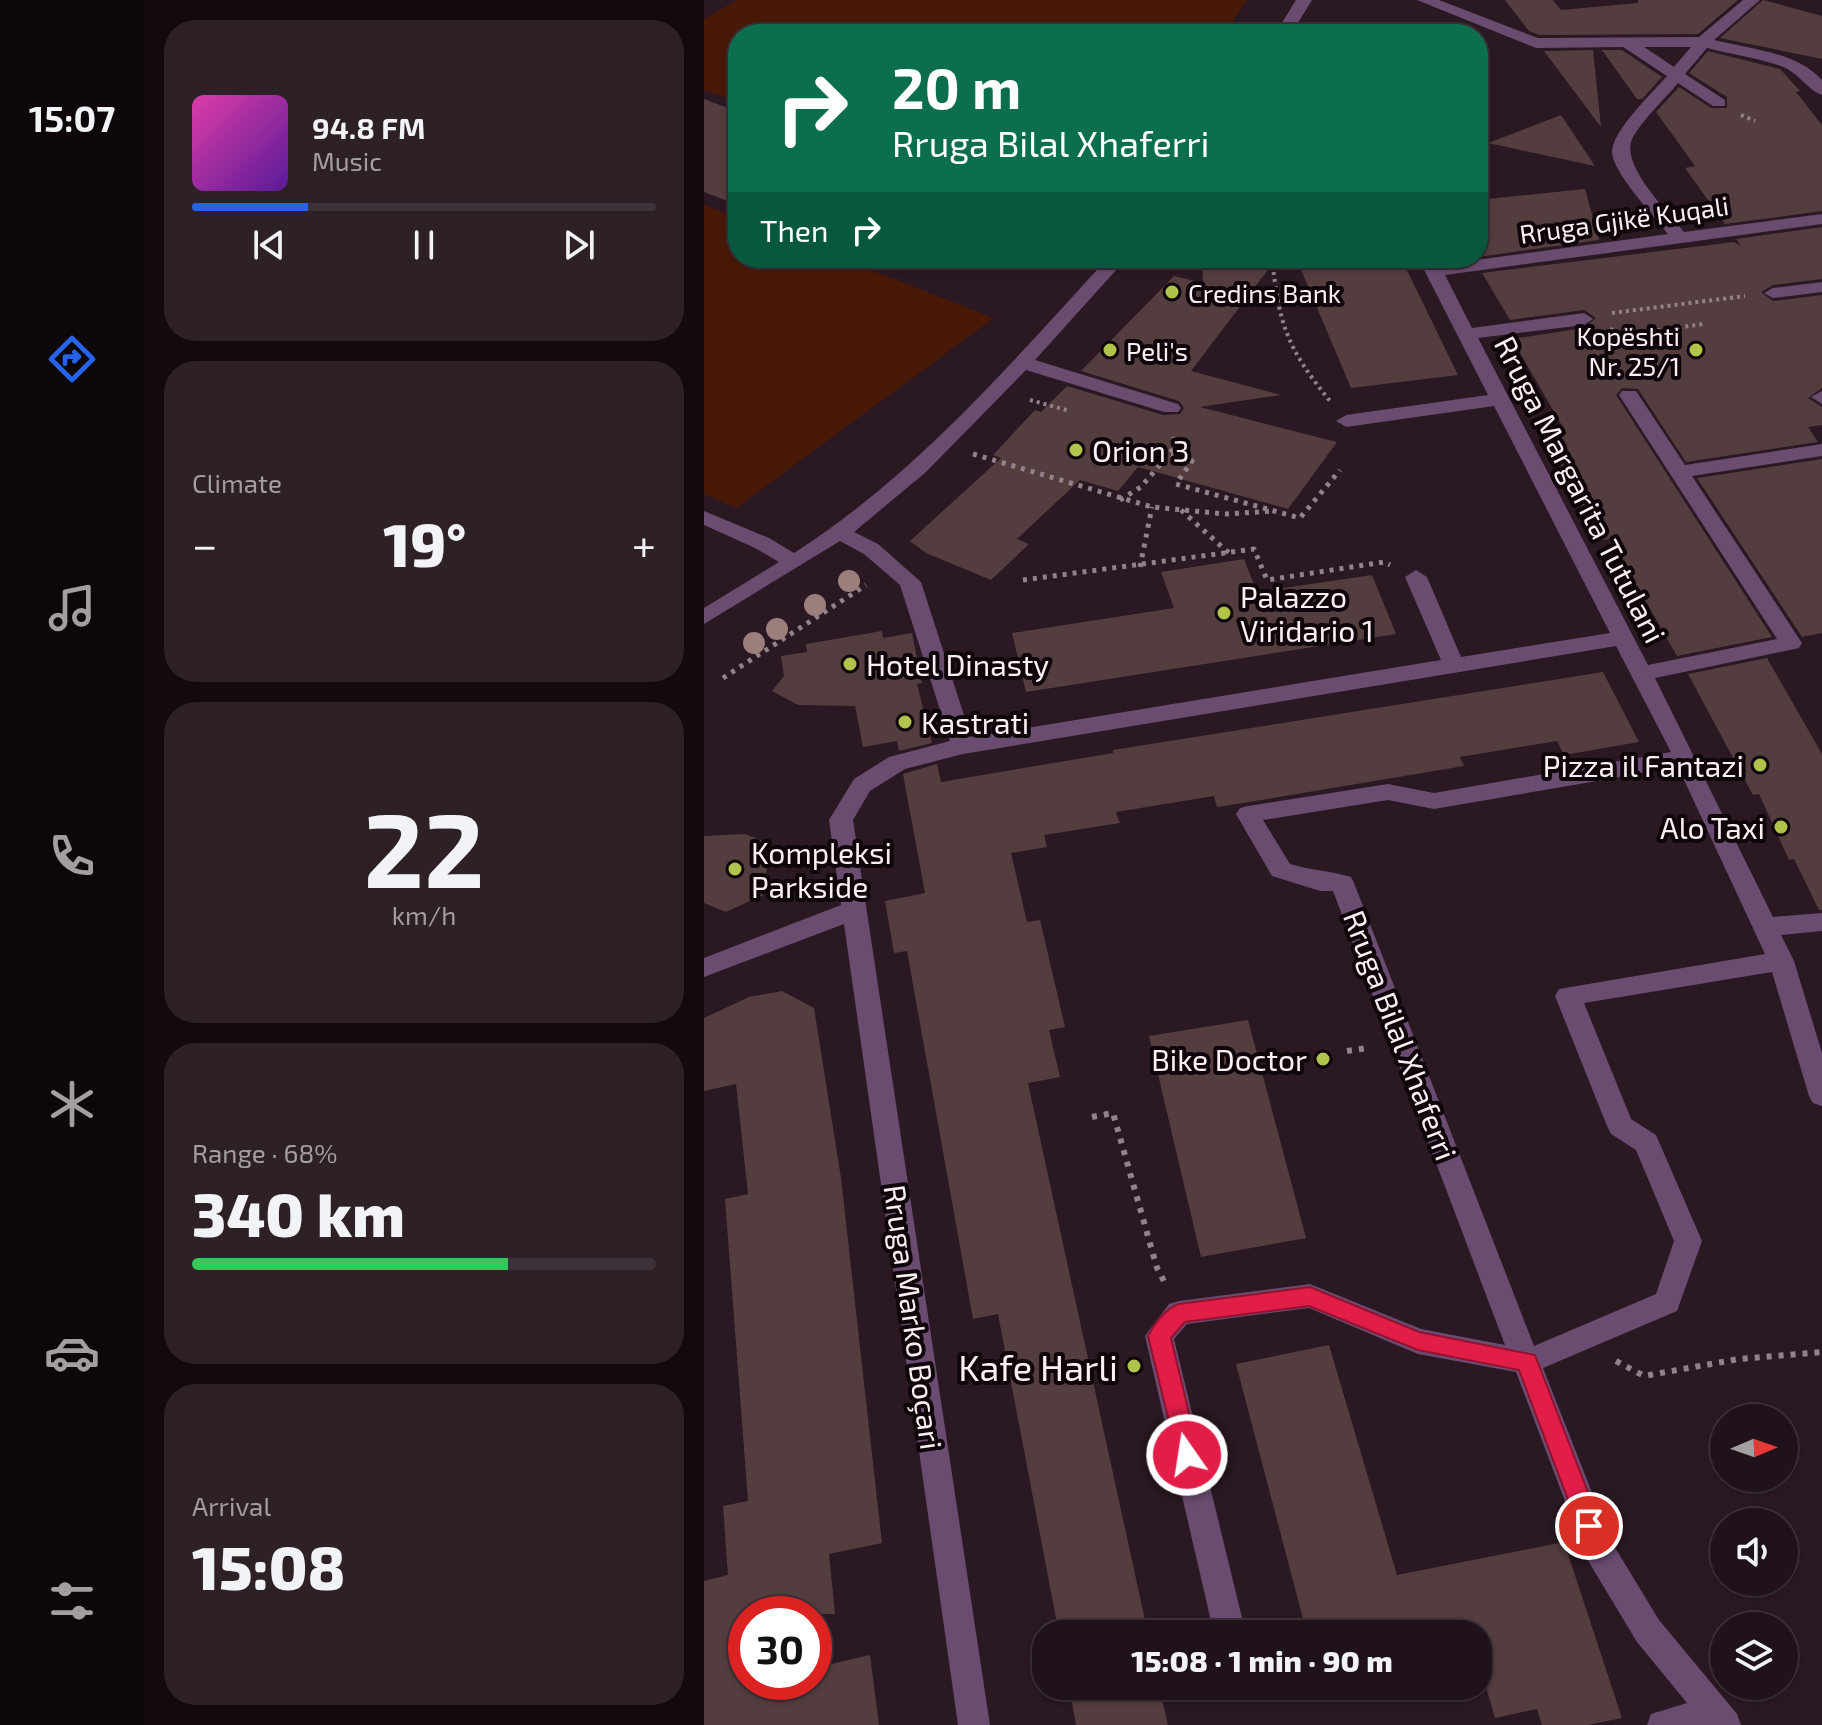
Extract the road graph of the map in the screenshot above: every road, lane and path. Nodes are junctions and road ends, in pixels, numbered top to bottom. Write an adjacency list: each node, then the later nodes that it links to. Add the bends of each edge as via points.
1 (1304, 0): 6 (street)
2 (1425, 0): 5 (street)
3 (1480, 0): 5 (street)
4 (1752, 0): 10 (street)
5 (1480, 21): 8 (street)
6 (1289, 24)
7 (1488, 24): 9 (street, via 1536,43)
8 (1488, 24)
9 (1626, 42): 10 (street); 11 (street)
10 (1703, 42): 11 (street); 12 (street, via 1787,63 1807,73)
11 (1675, 77): 13 (street); 15 (street, via 1625,136 1620,151 1624,166)
12 (1822, 90)
13 (1719, 103)
14 (1822, 219): 15 (street, Rruga Gjikë Kuqali)
15 (1679, 237): 16 (street, Rruga Gjikë Kuqali)
16 (1488, 258)
17 (1109, 268): 26 (street)
18 (1273, 268): 32 (path, via 1285,336)
19 (1432, 268): 25 (street, Rruga Margarita Tutulani)
20 (1822, 287): 21 (street)
21 (1773, 293): 22 (path)
22 (1584, 319): 25 (street, Rruga Margarita Tutulani)
23 (1703, 324): 24 (path, via 1627,335)
24 (1603, 326)
25 (1466, 334): 29 (street, Rruga Margarita Tutulani)
26 (1021, 362): 27 (street); 30 (street)
27 (994, 391): 31 (path); 34 (street)
28 (1629, 395): 38 (street, Rruga Margarita Tutulani)
29 (1499, 399): 32 (street); 52 (street, Rruga Margarita Tutulani)
30 (1171, 408)
31 (1080, 414)
32 (1346, 421)
33 (1166, 437): 36 (path, via 1180,441)
34 (942, 444): 39 (path); 44 (street)
35 (1822, 450): 38 (street)
36 (1170, 455): 39 (path, via 1141,487); 42 (path, via 1192,461 1176,484)
37 (1340, 470): 42 (path, via 1300,518)
38 (1679, 472): 54 (street, Rruga Margarita Tutulani, via 1791,643)
39 (1120, 500): 40 (path)
40 (1152, 507): 41 (path); 48 (path)
41 (1180, 510): 42 (path); 45 (path)
42 (1275, 511)
43 (704, 517): 46 (street)
44 (840, 533): 46 (street); 47 (street)
45 (1229, 553): 48 (path); 49 (path, via 1254,549 1267,580 1384,562)
46 (793, 562): 51 (street)
47 (894, 567): 55 (path); 56 (street, via 910,582)
48 (1140, 567): 50 (path)
49 (1416, 577): 53 (street)
50 (1023, 580)
51 (704, 617)
52 (1622, 638): 53 (street, Rruga Marko Boçari); 54 (street, Rruga Margarita Tutulani)
53 (1454, 666): 56 (street, Rruga Marko Boçari)
54 (1640, 674): 57 (street, Rruga Margarita Tutulani)
55 (723, 678)
56 (963, 746): 58 (street, Rruga Marko Boçari, via 897,763 862,785 841,820)
57 (1684, 758): 60 (street, Rruga Margarita Tutulani); 68 (street, Rruga Bilal Xhaferri, via 1434,801 1388,792 1248,814 1281,870 1342,883)
58 (854, 910): 62 (street); 71 (street, Rruga Marko Boçari)
59 (1822, 922): 60 (street)
60 (1764, 927): 61 (street, Rruga Margarita Tutulani)
61 (1781, 961): 63 (street, Rruga Margarita Tutulani); 66 (street, via 1568,996 1620,1126 1647,1143 1688,1241 1667,1302)
62 (704, 968)
63 (1821, 1087)
64 (1092, 1117): 65 (path, via 1113,1113 1157,1268)
65 (1179, 1313): 68 (street, via 1310,1296 1418,1341); 69 (street, via 1159,1336)
66 (1577, 1341): 67 (path, via 1644,1376 1739,1359); 68 (street)
67 (1822, 1352)
68 (1527, 1362): 70 (street, Rruga Bilal Xhaferri, via 1598,1549 1648,1631)
69 (1227, 1620)
70 (1719, 1719): 72 (street, Rruga Bilal Xhaferri)
71 (974, 1725)
72 (1663, 1725)

